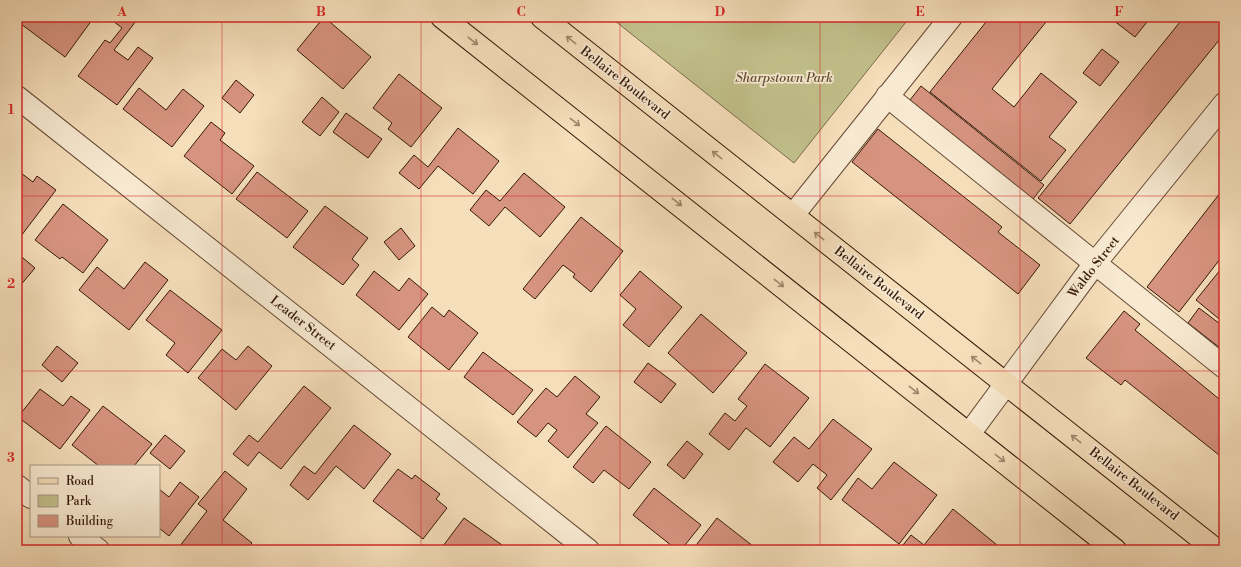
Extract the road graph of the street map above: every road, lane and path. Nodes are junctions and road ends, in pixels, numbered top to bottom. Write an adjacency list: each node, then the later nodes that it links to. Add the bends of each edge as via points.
1 (442, 17): 11 (main road, one-way to 11)
2 (542, 17): 7 (main road, Bellaire Boulevard, one-way to 2)
3 (951, 17): 4 (street)
4 (887, 96): 7 (street); 8 (street)
5 (17, 97): 16 (street, Leader Street)
6 (1224, 104): 8 (street, Waldo Street)
7 (793, 215): 10 (main road, Bellaire Boulevard, one-way to 7)
8 (1096, 262): 9 (street); 10 (street, Waldo Street)
9 (1224, 367)
10 (1007, 384): 11 (street, Waldo Street); 18 (main road, Bellaire Boulevard, one-way to 10)
11 (969, 434): 17 (main road, one-way to 17)
12 (17, 486): 13 (street)
13 (30, 496)
14 (81, 537): 15 (street)
15 (98, 550)
16 (588, 550)
17 (1115, 550)
18 (1216, 550)

